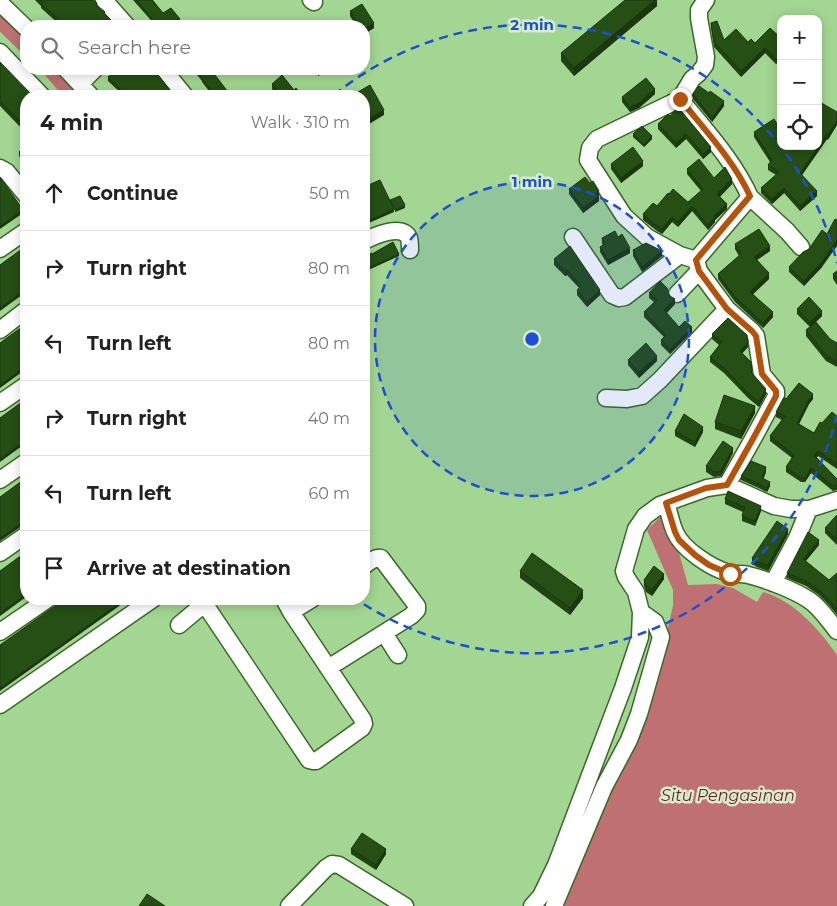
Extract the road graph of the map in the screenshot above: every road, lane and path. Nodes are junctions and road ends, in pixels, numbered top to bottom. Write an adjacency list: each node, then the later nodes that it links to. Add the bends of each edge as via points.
1 (104, 0): 4 (street)
2 (706, 0): 16 (street, via 699,10 705,65)
3 (0, 3): 5 (street)
4 (122, 20)
5 (20, 22)
6 (0, 52): 7 (street)
7 (20, 73)
8 (22, 75): 13 (street)
9 (72, 75): 12 (street)
10 (89, 75): 12 (street)
11 (168, 75): 15 (street)
12 (80, 84): 14 (street)
13 (36, 90)
14 (86, 90)
15 (180, 90)
16 (680, 99): 19 (street, via 744,182); 26 (street, via 597,139 590,148 588,160 624,216 647,237)
17 (0, 168): 18 (street)
18 (20, 188)
19 (750, 196): 23 (street); 27 (street)
20 (20, 235): 24 (street)
21 (370, 238): 25 (street, via 400,231 409,239)
22 (573, 238): 26 (street, via 612,295 619,298 625,297)
23 (801, 247)
24 (0, 249)
25 (410, 250)
26 (680, 255): 27 (street)
27 (698, 265): 28 (street); 29 (street)
28 (677, 294)
29 (727, 309): 33 (street, via 642,396); 37 (street, via 756,336 762,374 776,391 776,396)
30 (20, 315): 31 (street)
31 (0, 330)
32 (20, 389): 34 (street)
33 (606, 398)
34 (0, 403)
35 (20, 466): 36 (street)
36 (0, 480)
37 (727, 485): 39 (street, via 706,488); 40 (street, via 774,506)
38 (837, 500): 40 (street)
39 (666, 503): 44 (street, via 679,540 695,555 730,574 746,574); 50 (street, via 652,510 640,522 625,564 624,571 636,592)
40 (809, 509): 44 (street)
41 (20, 539): 42 (street)
42 (0, 553)
43 (370, 562): 54 (street, via 381,558 417,610)
44 (773, 583): 52 (street, via 809,600)
45 (39, 605): 53 (street)
46 (144, 605): 57 (street)
47 (202, 605): 51 (street)
48 (210, 605): 56 (street, via 312,761 364,724)
49 (287, 605): 56 (street)
50 (641, 612): 60 (street, via 640,637 623,688 556,866 541,896); 61 (street, via 655,622 661,637 639,714)
51 (180, 625)
52 (837, 631)
53 (0, 632)
54 (384, 633): 55 (street); 56 (street)
55 (398, 656)
56 (328, 668)
57 (0, 705)
58 (289, 906): 59 (street, via 332,864 339,865)
59 (405, 906)
60 (532, 906)
61 (554, 906)

